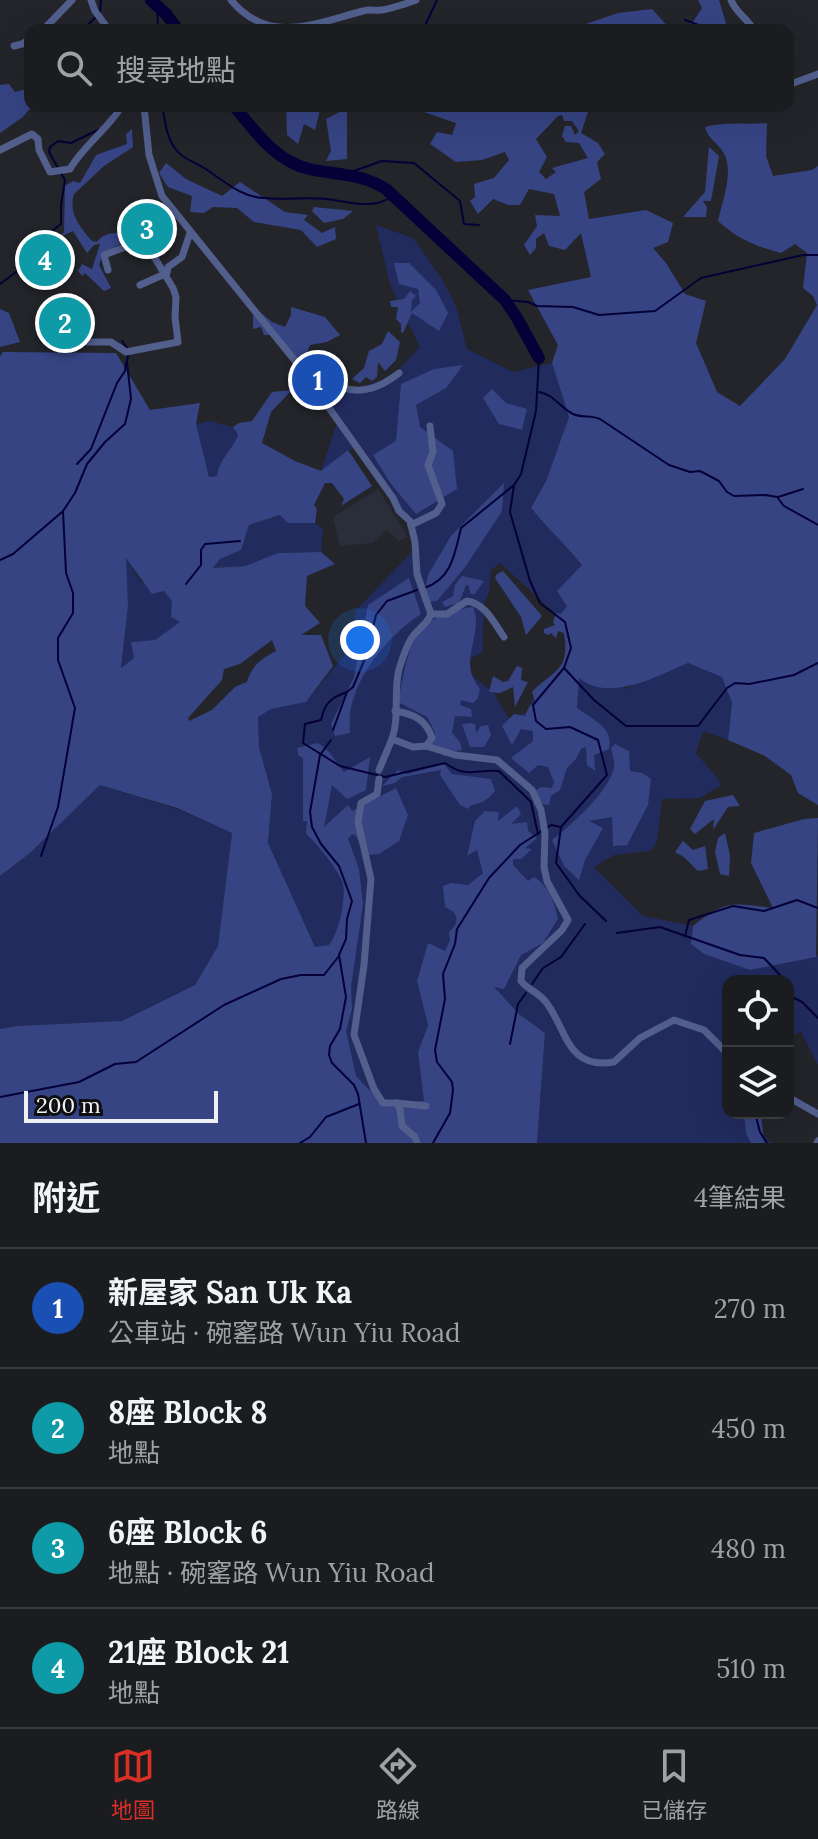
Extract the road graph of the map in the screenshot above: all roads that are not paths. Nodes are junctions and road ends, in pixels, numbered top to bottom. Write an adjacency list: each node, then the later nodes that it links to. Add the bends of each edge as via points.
1 (72, 0): 6 (street)
2 (91, 0): 7 (street)
3 (231, 0): 8 (street)
4 (416, 0): 9 (street)
5 (731, 0): 10 (street)
6 (49, 24)
7 (104, 24)
8 (264, 24)
9 (317, 24)
10 (750, 24)
11 (24, 43): 12 (street)
12 (14, 46)
13 (818, 74): 14 (street)
14 (794, 83)
15 (118, 112): 17 (street, via 70,169 50,172 32,134)
16 (145, 112): 18 (street, via 156,182)
17 (0, 150)
18 (190, 233): 20 (street, via 182,257); 23 (street)
19 (108, 270): 20 (street, via 104,255 144,240)
20 (167, 273): 21 (street); 22 (street, via 176,297 178,342 130,351 111,342)
21 (140, 285)
22 (75, 342)
23 (304, 373): 24 (street, via 361,390 384,385); 26 (street)
24 (399, 373)
25 (430, 426): 26 (street, via 433,452 428,465 442,504 436,513)
26 (411, 525): 27 (street, via 417,574)
27 (431, 614): 28 (street, via 447,614 467,601 475,602); 29 (street, via 410,641)
28 (504, 637)
29 (395, 711): 30 (street, via 398,722); 31 (street, via 425,724 432,738)
30 (392, 739): 31 (street); 32 (street)
31 (426, 746): 34 (street, via 497,760 539,800 547,881 568,920 526,962 521,978 543,998 576,1053 591,1061 614,1062 640,1038 674,1020 704,1030)
32 (379, 770)
33 (379, 779): 36 (street, via 377,794 361,803 358,814 371,879 354,1035 378,1096 383,1103)
34 (722, 1049)
35 (794, 1100): 38 (street)
36 (397, 1103): 37 (street); 39 (street, via 402,1126)
37 (426, 1106)
38 (818, 1114)
39 (417, 1143)

